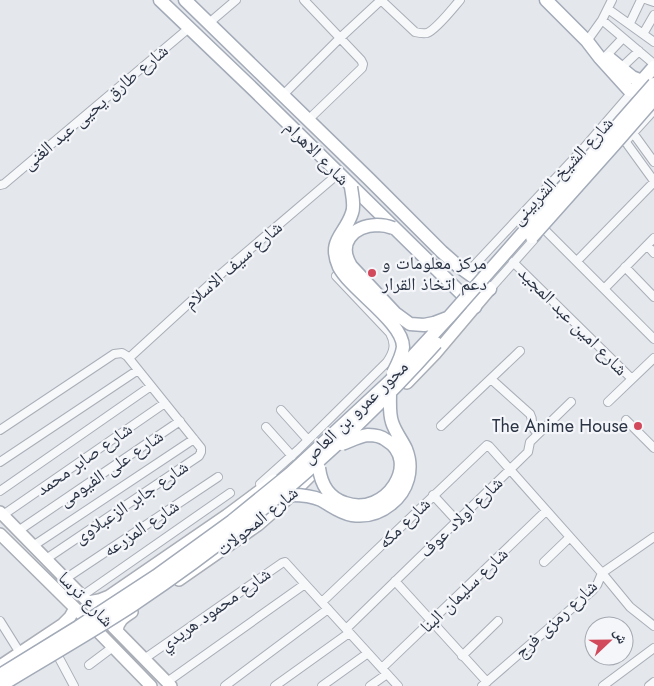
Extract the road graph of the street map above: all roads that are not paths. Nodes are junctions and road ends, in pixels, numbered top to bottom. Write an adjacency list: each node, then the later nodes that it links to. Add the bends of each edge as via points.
1 (160, 0): 17 (main road, شارع الاهرام)
2 (185, 0): 15 (main road, شارع الاهرام)
3 (236, 0): 15 (street)
4 (304, 0): 19 (street)
5 (381, 0): 6 (street, via 415,32 422,34 432,30); 19 (street)
6 (460, 0)
7 (546, 0): 22 (main road)
8 (612, 0): 12 (street)
9 (641, 0): 16 (street)
10 (648, 0): 11 (street)
11 (654, 2)
12 (608, 9): 14 (street); 16 (street)
13 (653, 19): 18 (street)
14 (602, 20): 20 (street); 22 (street)
15 (209, 23): 29 (main road, شارع الاهرام)
16 (630, 23): 18 (street)
17 (189, 28): 36 (main road, شارع الاهرام); 38 (street, شارع طارق يحيى عبد الغنى)
18 (643, 34): 21 (street)
19 (340, 38): 29 (street); 32 (street, via 363,66)
20 (624, 38): 23 (street); 24 (street)
21 (654, 42)
22 (589, 43): 24 (main road); 28 (main road)
23 (639, 51): 25 (street); 26 (street)
24 (606, 56): 26 (main road)
25 (654, 65): 27 (main road, شارع الشيخ الشربينى)
26 (621, 68): 27 (main road, via 636,79)
27 (648, 82): 28 (main road, شارع الشيخ الشربينى); 55 (main road, محور عمرو بن العاص, bridge)
28 (633, 91): 48 (street, شارع الشيخ الشربينى)
29 (283, 95): 32 (main road, شارع الاهرام)
30 (654, 99): 64 (main road, محور عمرو بن العاص, bridge, via 410,373)
31 (654, 110): 33 (street, شارع الشيخ الشربينى)
32 (308, 120): 48 (main road, شارع الاهرام)
33 (633, 133): 34 (street, شارع الشيخ الشربينى); 35 (street)
34 (625, 141): 37 (street); 41 (street, شارع الشيخ الشربينى)
35 (654, 162)
36 (338, 174): 39 (main road, شارع الاهرام); 58 (street, شارع سيف الاسلام)
37 (654, 182): 45 (street)
38 (0, 185)
39 (351, 187): 40 (main road, شارع الاهرام); 64 (main road, bridge, via 353,209 337,240 335,254 341,270 400,334 402,352)
40 (393, 228): 52 (main road, شارع الاهرام); 55 (main road, bridge, via 370,226 353,233 345,249 351,266 395,313 410,324 428,324)
41 (544, 229): 45 (street); 46 (street, شارع الشيخ الشربينى)
42 (654, 238): 43 (street)
43 (647, 245): 44 (street); 47 (street)
44 (654, 253)
45 (577, 261): 51 (street)
46 (513, 262): 50 (street, شارع الشيخ الشربينى); 62 (street, شارع امين عبد المجيد)
47 (625, 267): 51 (street); 53 (street)
48 (467, 273): 50 (main road, شارع الاهرام)
49 (336, 276): 76 (street, via 390,333 393,352 387,362)
50 (490, 289): 54 (street, شارع المحولات)
51 (604, 289): 56 (street)
52 (463, 296): 54 (main road, شارع الاهرام); 88 (street, شارع المحولات, via 394,372 337,426)
53 (654, 297)
54 (474, 307): 81 (street, شارع المحولات, via 409,381)
55 (450, 317): 64 (main road, محور عمرو بن العاص, bridge)
56 (654, 339)
57 (520, 351): 61 (street)
58 (129, 358): 60 (street); 73 (street, via 122,352 114,354)
59 (654, 358): 62 (street)
60 (138, 370): 63 (street); 80 (street)
61 (491, 379): 71 (street); 74 (street, via 530,414 532,426)
62 (632, 380): 66 (street)
63 (152, 386): 67 (street); 84 (street)
64 (389, 387): 77 (main road, محور عمرو بن العاص, bridge, via 367,416); 86 (main road, bridge, via 391,421 406,450 410,468 406,485 395,501 374,513 358,515 342,512 309,496); 128 (main road, محور عمرو بن العاص, bridge, via 232,521 128,595)
65 (571, 402): 74 (street, شارع اولاد عوف)
66 (608, 402)
67 (165, 403): 70 (street); 90 (street, شارع صابر محمد)
68 (281, 410): 76 (street)
69 (626, 420): 78 (street)
70 (180, 422): 75 (street); 92 (street, شارع على الفيومى)
71 (441, 426)
72 (266, 427): 79 (street)
73 (0, 430)
74 (538, 434): 82 (street, شارع اولاد عوف, via 530,442 528,452)
75 (194, 439): 96 (street); 97 (street, شارع جابر الزعبلاوى, via 201,448 199,456)
76 (308, 440): 79 (street)
77 (333, 448): 81 (main road, bridge, via 368,435 384,439 394,446 399,456 397,480 380,500 365,506 353,505 332,495 321,480); 133 (main road, محور عمرو بن العاص, bridge, via 285,492 162,584)
78 (654, 448)
79 (292, 456): 88 (street)
80 (0, 462)
81 (319, 468): 86 (street, شارع المحولات)
82 (510, 470): 87 (street, شارع مكه, via 487,445); 89 (street); 91 (street, شارع اولاد عوف)
83 (218, 477): 100 (street, شارع المزرعه)
84 (0, 491)
85 (230, 493): 104 (street)
86 (291, 495): 108 (street, شارع المحولات, via 258,525)
87 (433, 495): 91 (street); 105 (street, شارع مكه)
88 (242, 504): 103 (street, شارع المحولات)
89 (546, 511): 94 (street); 110 (street, شارع سليمان البنا)
90 (1, 514): 92 (street, شارع ترسا)
91 (456, 521): 101 (street, شارع اولاد عوف)
92 (18, 531): 96 (street, شارع ترسا)
93 (0, 534): 106 (street, شارع ترسا)
94 (570, 537): 98 (street); 99 (street)
95 (654, 537): 99 (street, شارع رمزى فرج)
96 (33, 546): 97 (street, شارع ترسا)
97 (46, 559): 100 (street, شارع ترسا)
98 (544, 562)
99 (602, 573): 113 (street, via 630,607); 131 (street, شارع رمزى فرج, via 593,590)
100 (64, 579): 104 (street, شارع ترسا)
101 (395, 581): 110 (street); 115 (street, شارع اولاد عوف)
102 (305, 584): 105 (street); 124 (street, شارع محمود هريدي, via 287,563 282,562); 130 (street)
103 (109, 596): 104 (street, شارع المحولات, via 99,600); 108 (street, via 112,608)
104 (85, 599): 114 (street, شارع ترسا)
105 (322, 602): 107 (street)
106 (75, 608): 112 (street); 116 (street, شارع ترسا)
107 (328, 609): 115 (street); 136 (street)
108 (126, 616): 114 (street, شارع المحولات, via 119,622)
109 (0, 620): 120 (street)
110 (431, 621): 123 (street); 127 (street, شارع سليمان البنا)
111 (498, 621): 123 (street)
112 (63, 624): 117 (street, via 75,629 80,638); 120 (street)
113 (654, 626)
114 (117, 631): 124 (street, شارع ترسا)
115 (347, 631): 121 (street); 137 (street, شارع اولاد عوف)
116 (103, 637): 117 (street); 118 (street, شارع ترسا)
117 (79, 645): 122 (street)
118 (113, 647): 125 (street); 132 (street, شارع ترسا)
119 (654, 648): 141 (street)
120 (20, 653): 126 (street)
121 (368, 653): 127 (street); 138 (street)
122 (58, 656): 134 (street); 135 (street)
123 (462, 656): 131 (street)
124 (144, 659): 130 (street, شارع ترسا)
125 (89, 665)
126 (0, 666)
127 (384, 671): 139 (street, شارع سليمان البنا); 140 (street)
128 (0, 675)
129 (654, 682): 142 (street)
130 (169, 684)
131 (485, 684)
132 (149, 685)
133 (0, 686)
134 (9, 686)
135 (74, 686)
136 (225, 686)
137 (275, 686)
138 (322, 686)
139 (370, 686)
140 (398, 686)
141 (603, 686)
142 (649, 686)

